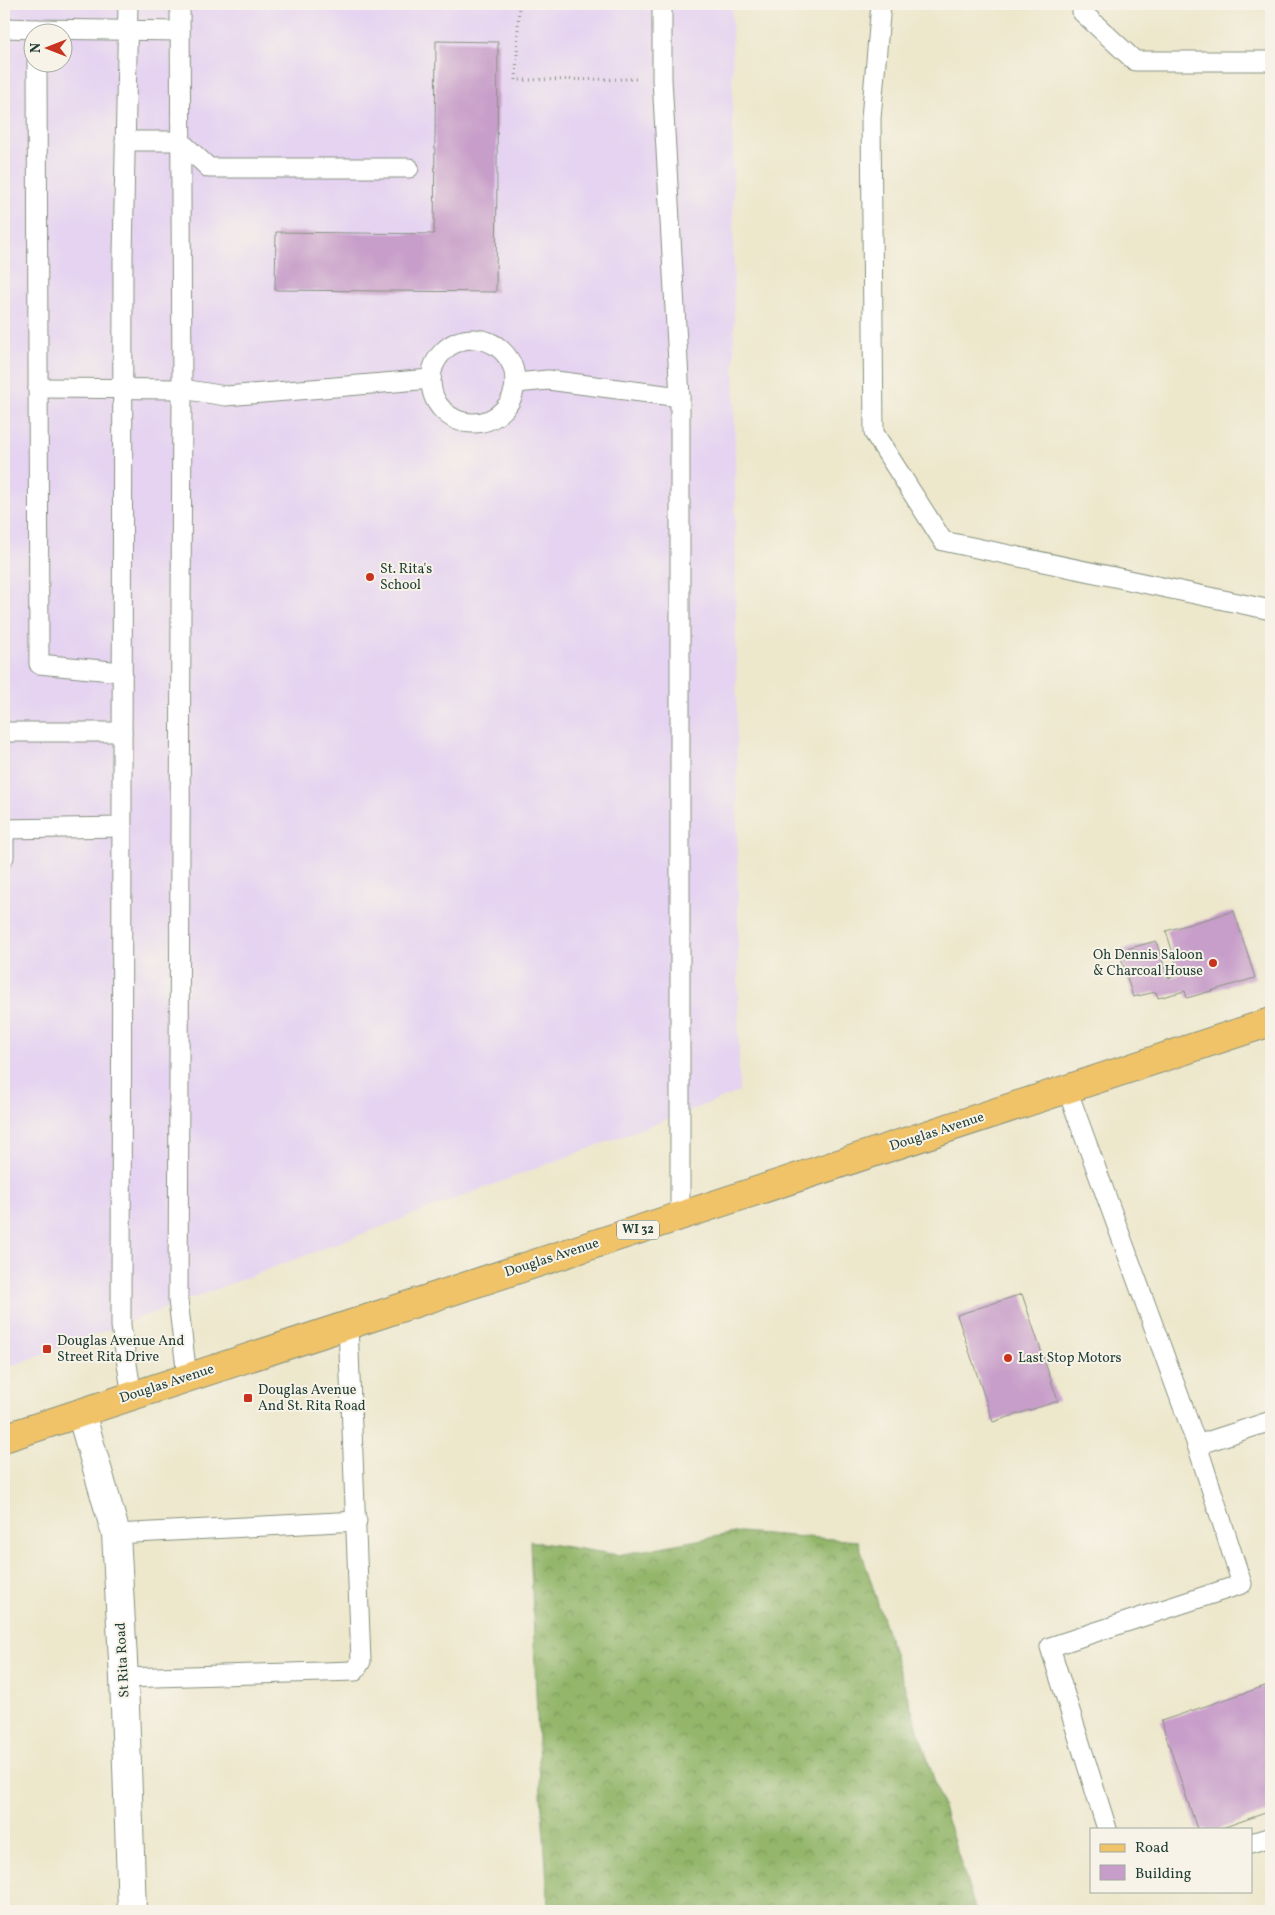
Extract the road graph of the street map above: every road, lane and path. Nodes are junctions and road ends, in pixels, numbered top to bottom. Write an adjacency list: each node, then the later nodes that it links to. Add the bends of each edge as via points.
1 (128, 4): 9 (lane)
2 (180, 4): 11 (lane)
3 (518, 4): 14 (path, via 516,80)
4 (662, 4): 14 (lane)
5 (881, 4): 24 (lane, via 871,118 874,433 942,541)
6 (1082, 4): 12 (lane, via 1082,12 1135,61)
7 (4, 28): 8 (lane)
8 (22, 30)
9 (128, 30): 10 (lane); 11 (lane); 15 (lane)
10 (72, 31)
11 (180, 31): 16 (lane)
12 (1271, 61)
13 (38, 72): 20 (lane)
14 (662, 79): 23 (lane)
15 (125, 141): 16 (lane); 21 (lane)
16 (180, 141): 17 (lane, via 209,168); 22 (lane)
17 (409, 168)
18 (431, 379): 19 (lane, via 432,392 447,414 458,421 471,423 484,422 501,412 513,396); 19 (lane, via 434,364 442,352 454,343 482,339 507,355 514,368); 22 (lane, via 226,396)
19 (516, 383): 23 (lane, via 548,380)
20 (38, 388): 21 (lane); 25 (lane, via 39,664)
21 (123, 388): 22 (lane); 25 (lane)
22 (182, 389): 35 (lane, via 178,1300)
23 (680, 397): 33 (lane)
24 (1271, 610)
25 (122, 672): 27 (lane)
26 (4, 732): 27 (lane)
27 (122, 732): 28 (lane)
28 (122, 828): 29 (lane); 36 (lane, via 121,1326)
29 (4, 829): 30 (lane)
30 (4, 856)
31 (1271, 1022): 32 (main road, Douglas Avenue / WI 32)
32 (1067, 1089): 33 (main road, Douglas Avenue / WI 32); 40 (lane)
33 (680, 1217): 34 (main road, Douglas Avenue / WI 32)
34 (348, 1325): 35 (main road, Douglas Avenue / WI 32); 41 (lane)
35 (187, 1378): 36 (main road, Douglas Avenue / WI 32)
36 (132, 1396): 37 (main road, Douglas Avenue / WI 32)
37 (81, 1413): 39 (main road, Douglas Avenue / WI 32); 42 (street, St Rita Road)
38 (1271, 1420): 40 (lane)
39 (4, 1438)
40 (1197, 1445): 44 (lane, via 1242,1584 1050,1647)
41 (356, 1521): 42 (lane); 43 (lane, via 361,1661 355,1670)
42 (116, 1534): 43 (street, St Rita Road)
43 (124, 1678): 47 (street, St Rita Road)
44 (1107, 1828)
45 (1271, 1837): 46 (lane)
46 (1252, 1843)
47 (132, 1911)

